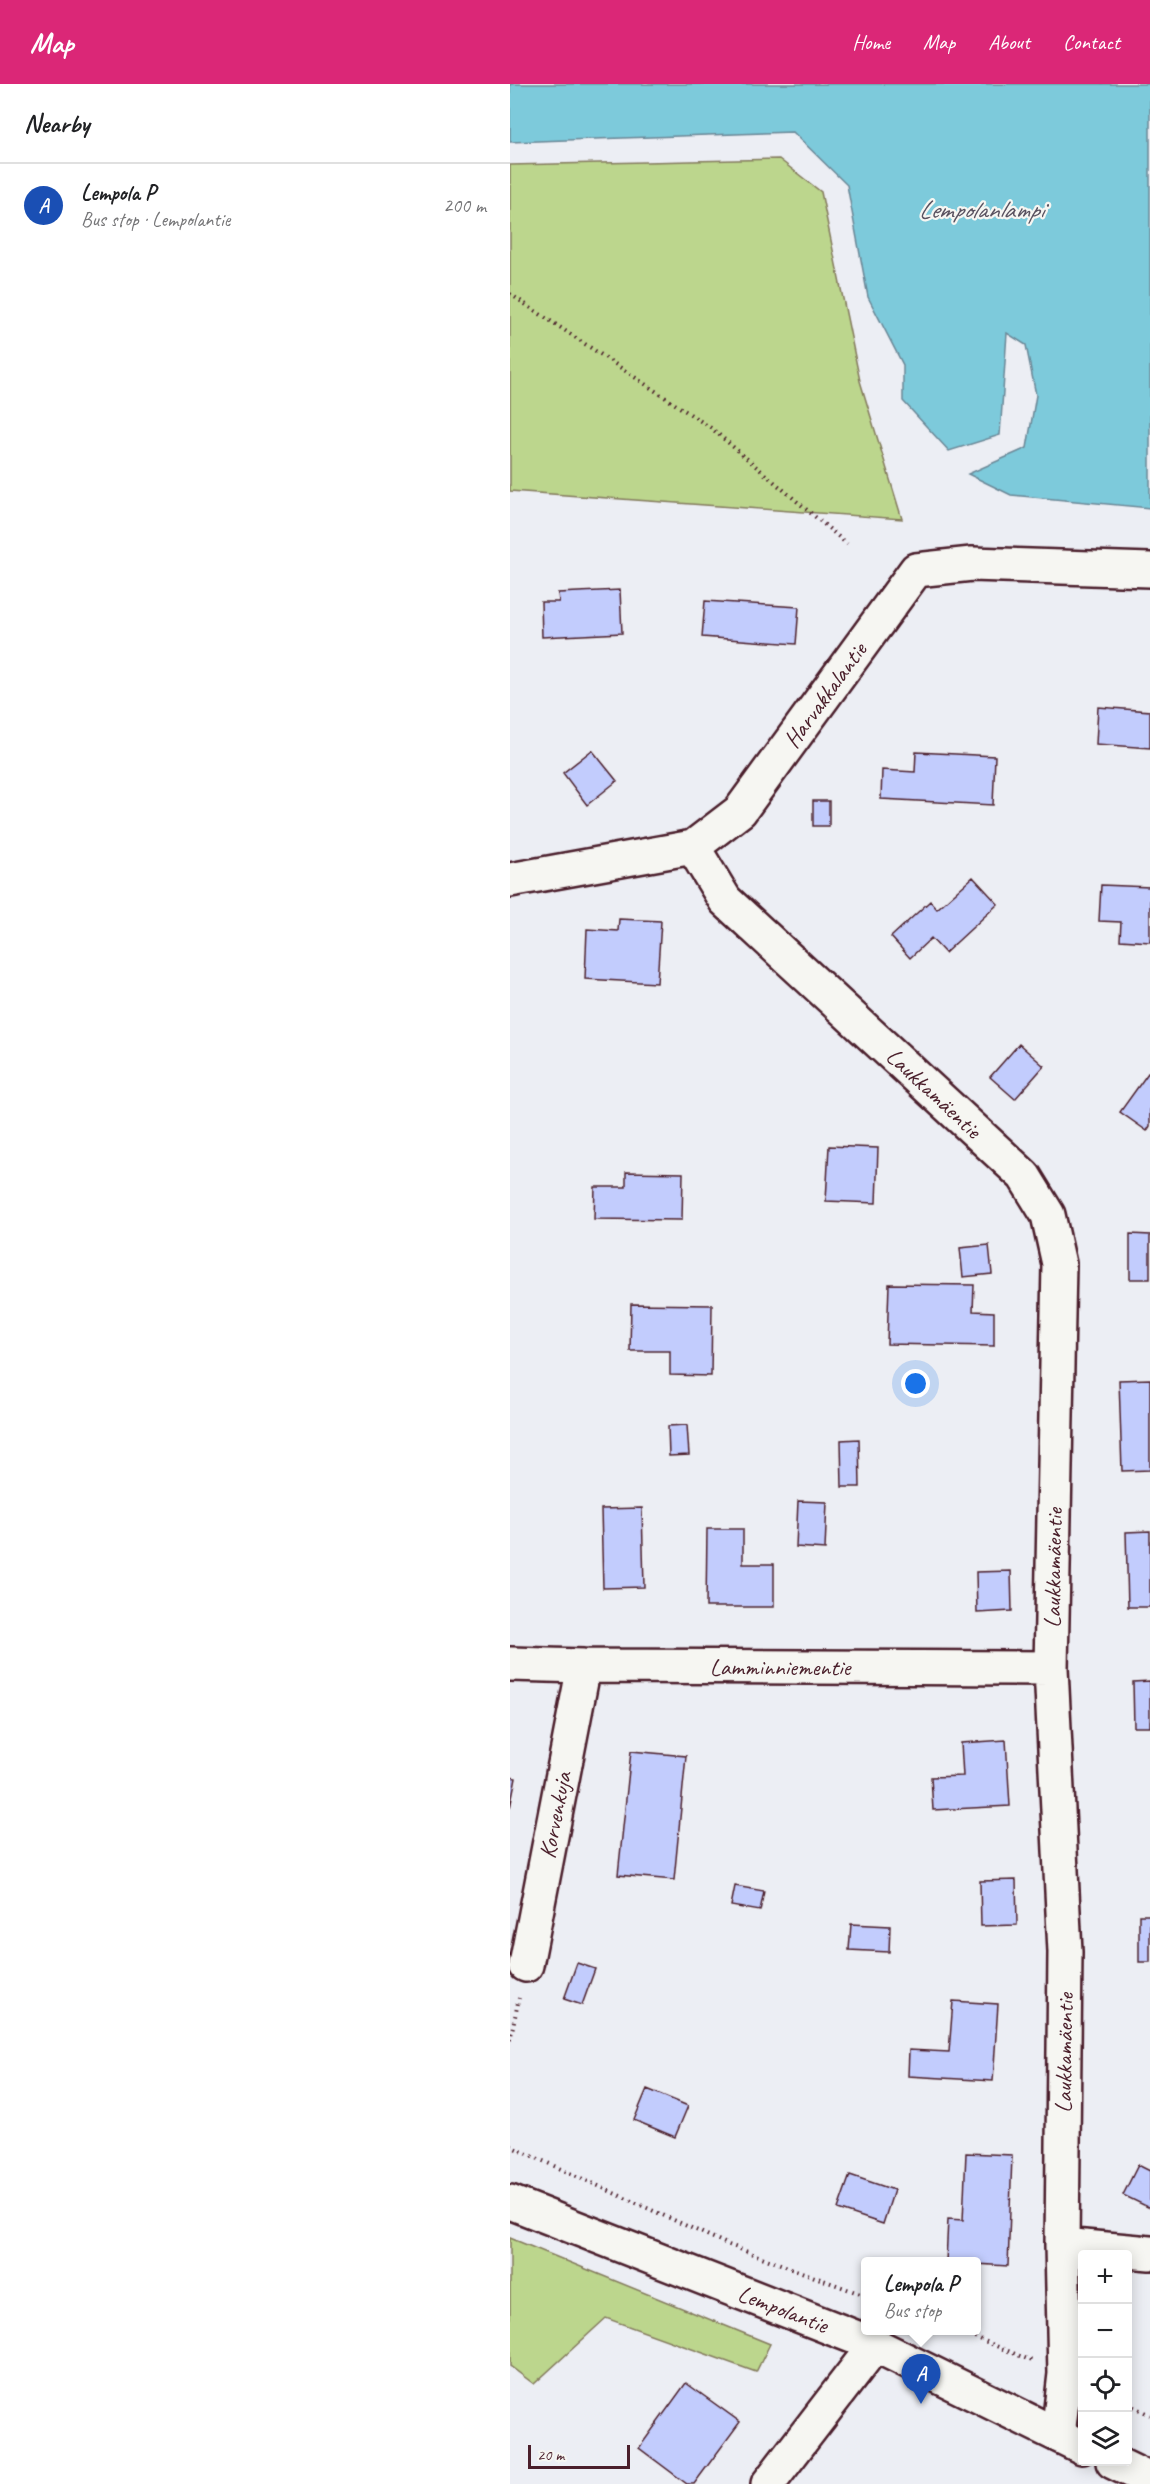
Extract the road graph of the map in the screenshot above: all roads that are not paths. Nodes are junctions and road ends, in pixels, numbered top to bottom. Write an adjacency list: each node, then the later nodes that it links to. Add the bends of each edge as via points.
1 (1150, 570): 2 (street, Harvakkalantie, via 972,564 916,570 740,811)
2 (693, 847): 3 (street, Harvakkalantie); 6 (street, Laukkamäentie, via 725,900 1024,1176 1048,1215 1059,1264)
3 (510, 880)
4 (510, 1664): 5 (street, Lamminniementie)
5 (584, 1666): 6 (street, Lamminniementie); 7 (street, Korvenkuja)
6 (1051, 1668): 9 (street, Laukkamäentie, via 1065,1952)
7 (526, 1965)
8 (510, 2202): 11 (street, Lempolantie)
9 (1062, 2245): 10 (street); 12 (street, Laukkamäentie)
10 (1150, 2253)
11 (875, 2345): 12 (street, Lempolantie); 15 (street)
12 (1070, 2441)
13 (1121, 2466): 14 (street)
14 (1150, 2480)
15 (768, 2484)

